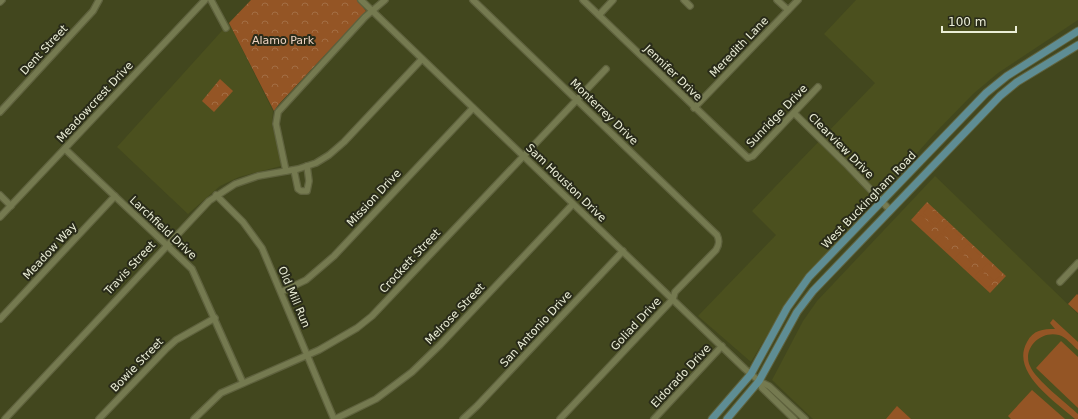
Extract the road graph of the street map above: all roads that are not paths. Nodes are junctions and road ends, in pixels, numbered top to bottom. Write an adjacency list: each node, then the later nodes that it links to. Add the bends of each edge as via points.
1 (99, 0): 27 (street, Dent Street, via 94,11)
2 (205, 0): 31 (street, Meadowcrest Drive)
3 (211, 0): 16 (street)
4 (360, 0): 14 (street, Sam Houston Drive)
5 (386, 0): 14 (street)
6 (473, 0): 24 (street, Monterrey Drive)
7 (583, 0): 15 (street, Jennifer Drive)
8 (613, 0): 15 (street)
9 (684, 0): 12 (street)
10 (778, 0): 13 (street)
11 (798, 0): 13 (street, Meredith Lane)
12 (690, 6)
13 (788, 10): 26 (street, Meredith Lane)
14 (372, 11): 20 (street, Sam Houston Drive); 36 (street, via 278,112 276,124)
15 (598, 15): 26 (street, Jennifer Drive)
16 (226, 28)
17 (1078, 31): 19 (main road, West Buckingham Road)
18 (1078, 45): 21 (main road, West Buckingham Road)
19 (1045, 52): 21 (main road); 29 (main road, West Buckingham Road, via 996,85)
20 (422, 59): 25 (street, Sam Houston Drive); 34 (street, Travis Street, via 344,142 329,155)
21 (1050, 62): 30 (main road, West Buckingham Road, via 1017,82)
22 (606, 69): 24 (street, Crockett Street)
23 (818, 87): 28 (street, Sunridge Drive)
24 (576, 100): 32 (street, Crockett Street); 45 (street, Monterrey Drive, via 717,235)
25 (473, 108): 32 (street, Sam Houston Drive); 52 (street, Mission Drive, via 334,256 306,280)
26 (694, 108): 33 (street, Jennifer Drive, via 745,156)
27 (0, 112)
28 (794, 113): 33 (street, Sunridge Drive); 40 (street, Clearview Drive)
29 (956, 125): 30 (main road); 40 (main road, West Buckingham Road)
30 (964, 132): 43 (main road, West Buckingham Road)
31 (65, 149): 39 (street, Larchfield Drive); 42 (street, Meadowcrest Drive)
32 (523, 156): 41 (street, Sam Houston Drive); 59 (street, Crockett Street, via 372,316 357,328)
33 (750, 157)
34 (307, 166): 35 (street, Travis Street); 35 (street, via 307,191 298,189)
35 (294, 170): 36 (street, Travis Street)
36 (286, 171): 38 (street, Travis Street, via 258,176 235,184)
37 (0, 195): 42 (street)
38 (216, 195): 46 (street, Travis Street); 52 (street, Old Mill Run, via 254,235)
39 (115, 196): 46 (street, Larchfield Drive); 56 (street, Meadow Way)
40 (882, 202): 43 (street, Clearview Drive); 48 (main road, West Buckingham Road)
41 (573, 204): 47 (street, Sam Houston Drive); 66 (street, Melrose Street, via 412,372 376,399)
42 (11, 206): 44 (street, Meadowcrest Drive)
43 (890, 210): 50 (main road, West Buckingham Road)
44 (0, 217)
45 (719, 240): 53 (street, Goliad Drive, via 716,250 675,292)
46 (166, 244): 55 (street, Larchfield Drive, via 192,269); 63 (street, Travis Street)
47 (623, 251): 53 (street, Sam Houston Drive); 67 (street, San Antonio Drive)
48 (822, 264): 50 (main road); 54 (main road, West Buckingham Road, via 798,291)
49 (1078, 264): 51 (street)
50 (831, 271): 57 (main road, West Buckingham Road, via 804,302)
51 (1060, 282)
52 (281, 292): 59 (street, Old Mill Run)
53 (672, 299): 58 (street, Sam Houston Drive); 68 (street, Goliad Drive)
54 (783, 315): 57 (main road); 60 (main road, West Buckingham Road)
55 (215, 318): 62 (street, Larchfield Drive); 64 (street, Bowie Street, via 176,340)
56 (0, 319)
57 (791, 322): 61 (main road, West Buckingham Road)
58 (722, 346): 60 (street, Sam Houston Drive); 69 (street, Eldorado Drive)
59 (308, 356): 62 (street, Crockett Street); 66 (street, Old Mill Run)
60 (751, 374): 61 (street, Sam Houston Drive); 70 (main road, West Buckingham Road)
61 (759, 381): 71 (main road, West Buckingham Road); 72 (street, Sam Houston Drive, via 762,388); 73 (street, Sam Houston Drive, via 769,386)
62 (243, 382): 65 (street, Crockett Street, via 221,393)
63 (5, 419)
64 (99, 419)
65 (194, 419)
66 (335, 419)
67 (463, 419)
68 (560, 419)
69 (654, 419)
70 (712, 419)
71 (727, 419)
72 (794, 419)
73 (805, 419)

